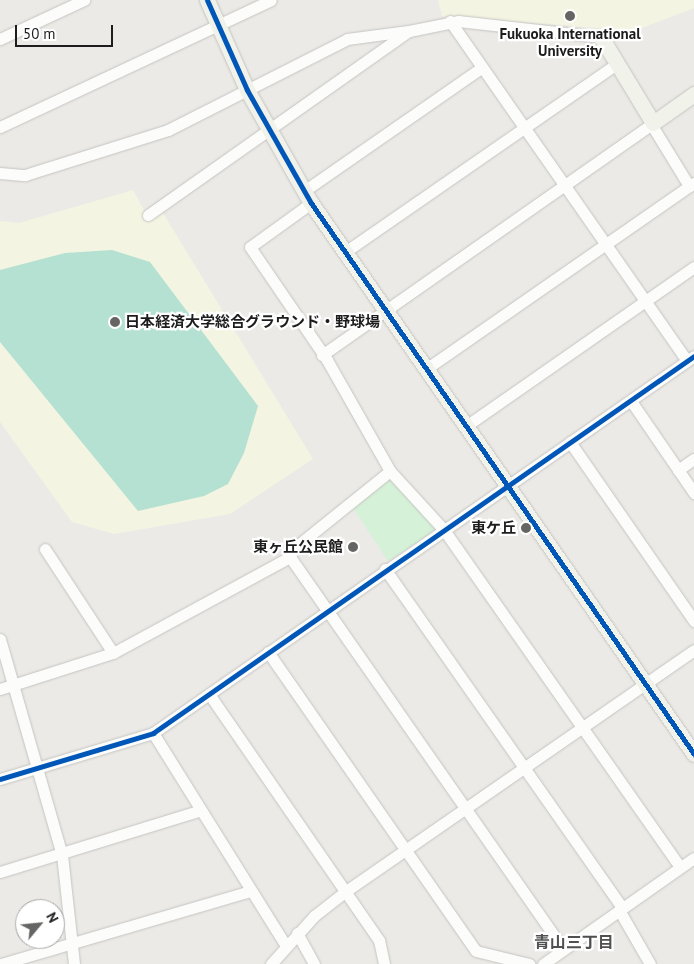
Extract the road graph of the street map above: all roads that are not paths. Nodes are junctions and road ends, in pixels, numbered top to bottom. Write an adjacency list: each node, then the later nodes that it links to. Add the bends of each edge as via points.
1 (84, 0): 8 (street)
2 (207, 0): 5 (street)
3 (271, 0): 5 (street)
4 (450, 21): 6 (street); 7 (street); 10 (street)
5 (218, 25): 11 (street); 14 (street)
6 (409, 31): 11 (street, via 347,39); 16 (street)
7 (601, 37): 9 (street)
8 (0, 39)
9 (617, 64): 13 (street); 15 (street)
10 (482, 68): 15 (street); 20 (street)
11 (247, 90): 16 (street); 17 (street, via 168,130 24,175)
12 (694, 94): 13 (street)
13 (652, 124): 18 (street); 19 (street)
14 (0, 127)
15 (524, 128): 19 (street); 23 (street)
16 (269, 130): 20 (street); 21 (street)
17 (0, 172)
18 (691, 185): 22 (street)
19 (565, 186): 22 (street); 26 (street)
20 (308, 197): 23 (street); 27 (street, via 250,247)
21 (148, 215)
22 (606, 244): 25 (street); 29 (street)
23 (345, 252): 26 (street)
24 (694, 267): 25 (street)
25 (645, 301): 28 (street); 31 (street)
26 (385, 310): 27 (street); 29 (street)
27 (322, 355): 34 (street)
28 (690, 358): 30 (street)
29 (426, 369): 31 (street)
30 (631, 401): 32 (street); 35 (street)
31 (466, 426): 36 (street)
32 (570, 442): 36 (street); 43 (street)
33 (694, 459): 35 (street)
34 (390, 470): 38 (street); 40 (street, via 293,549)
35 (678, 470): 37 (street)
36 (508, 487): 38 (street); 48 (street)
37 (694, 493)
38 (444, 530): 41 (street); 52 (street)
39 (45, 549): 47 (street)
40 (290, 557): 42 (street); 47 (street)
41 (385, 569): 42 (street); 56 (street)
42 (326, 612): 46 (street); 58 (street)
43 (694, 620)
44 (0, 639): 49 (street)
45 (694, 650): 48 (street)
46 (268, 652): 51 (street); 60 (street)
47 (113, 653): 49 (street)
48 (646, 684): 52 (street); 54 (street)
49 (14, 686): 50 (street); 55 (street)
50 (0, 689)
51 (209, 694): 53 (street); 66 (street)
52 (582, 727): 56 (street); 63 (street)
53 (153, 733): 55 (street); 59 (street)
54 (694, 754)
55 (37, 768): 57 (street); 61 (street)
56 (524, 768): 58 (street); 67 (street)
57 (0, 779)
58 (465, 808): 60 (street); 71 (street)
59 (201, 810): 61 (street); 65 (street)
60 (404, 851): 66 (street); 77 (street, via 476,950)
61 (62, 854): 64 (street); 69 (street)
62 (694, 858): 63 (street)
63 (680, 867): 67 (street)
64 (0, 872)
65 (250, 891): 69 (street); 70 (street)
66 (346, 891): 68 (street); 76 (street, via 379,940)
67 (621, 909): 71 (street); 79 (street)
68 (297, 933): 70 (street); 75 (street)
69 (72, 944): 72 (street); 73 (street)
70 (286, 946): 74 (street)
71 (563, 949): 78 (street)
72 (1, 964)
73 (74, 964)
74 (271, 964)
75 (314, 964)
76 (384, 964)
77 (529, 964)
78 (543, 964)
79 (650, 964)

